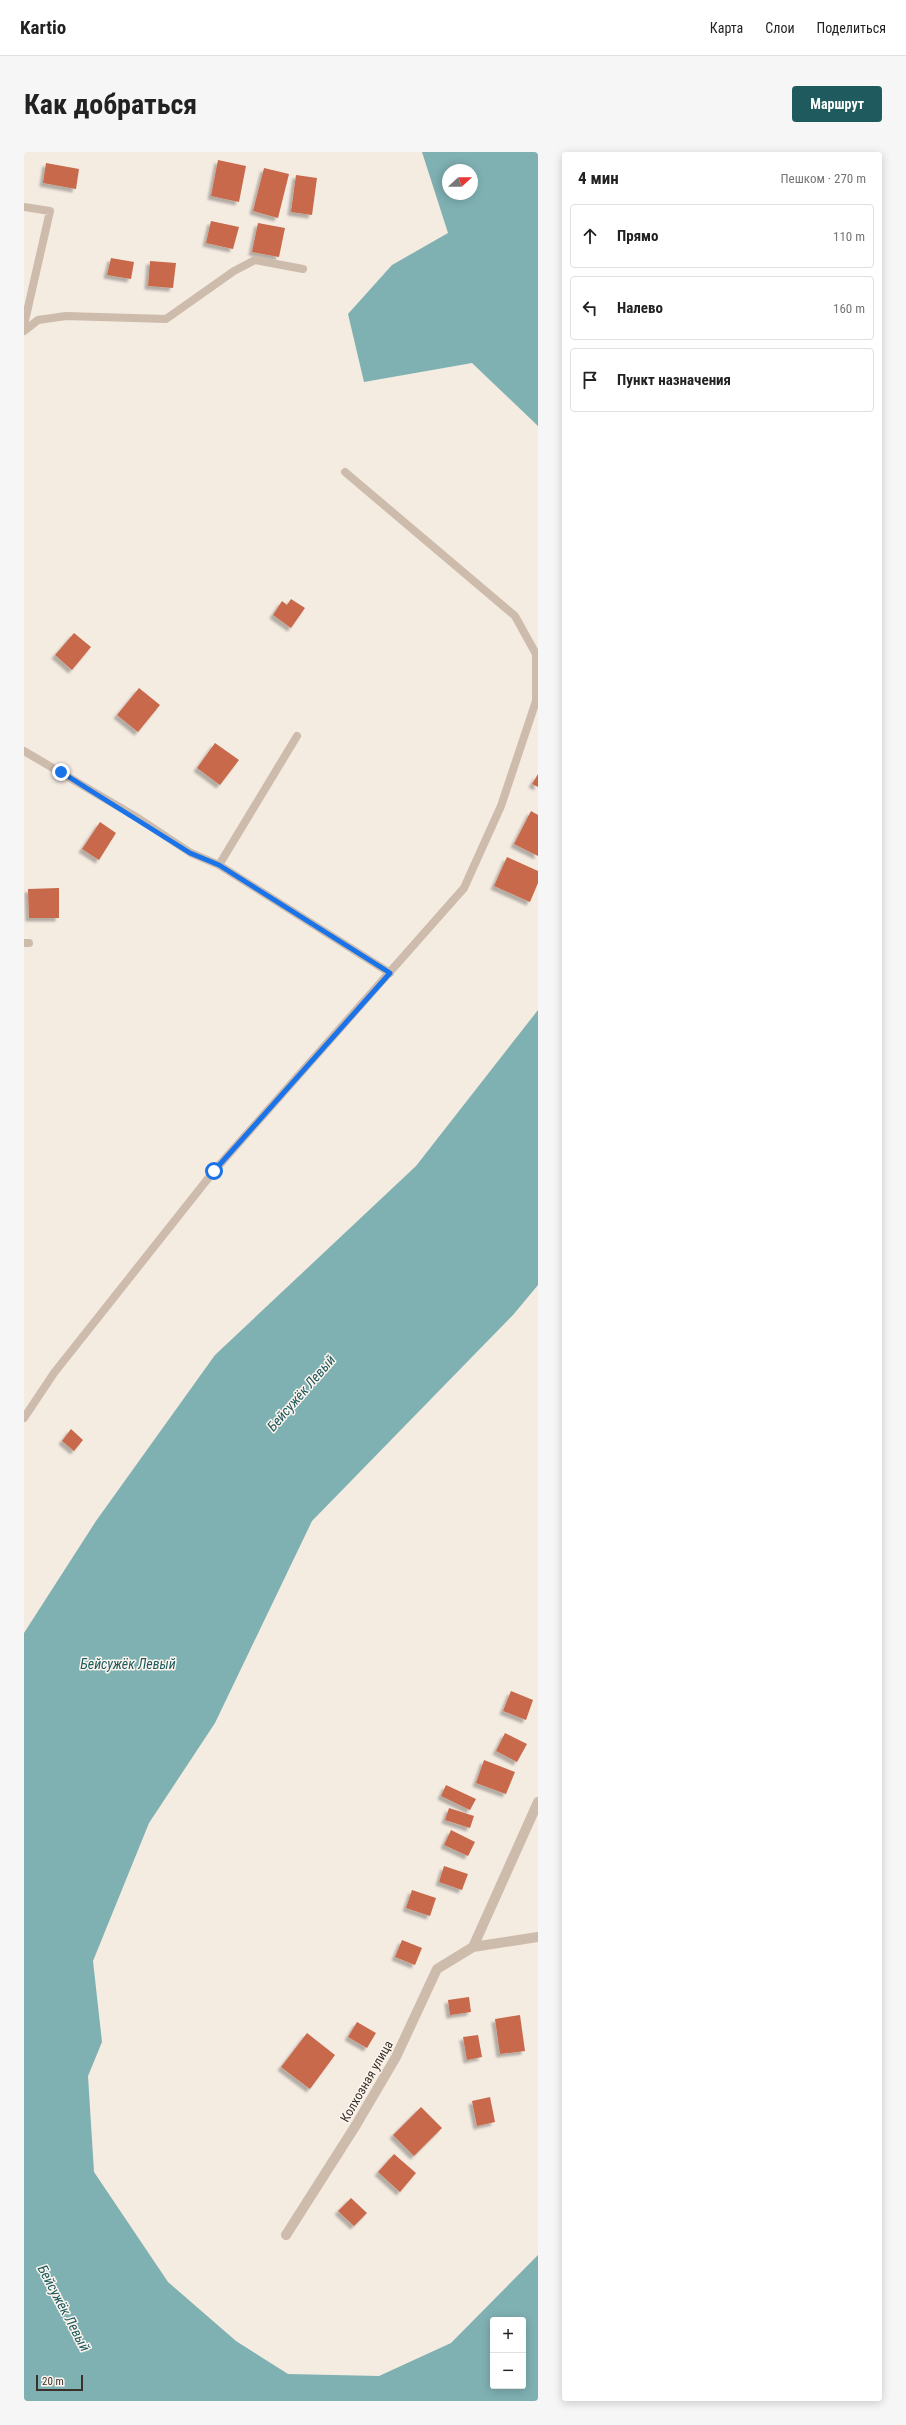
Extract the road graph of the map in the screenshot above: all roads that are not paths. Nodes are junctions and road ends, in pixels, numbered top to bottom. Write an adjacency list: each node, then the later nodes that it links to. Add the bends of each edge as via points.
1 (24, 207): 3 (lane, via 50,211)
2 (303, 269): 4 (lane, via 255,260 234,271 166,319 66,316 38,320)
3 (24, 325)
4 (24, 331)
5 (345, 472): 9 (lane, via 515,616 536,654 536,701 501,806 464,888)
6 (297, 736): 8 (lane)
7 (24, 751): 8 (lane, via 138,818 190,853)
8 (219, 865): 9 (lane)
9 (390, 973): 10 (lane, via 214,1171 54,1373)
10 (24, 1418)
11 (538, 1802): 13 (street)
12 (538, 1937): 13 (street, Колхозная улица)
13 (473, 1947): 14 (street, Колхозная улица, via 437,1969 396,2057)
14 (286, 2235)

